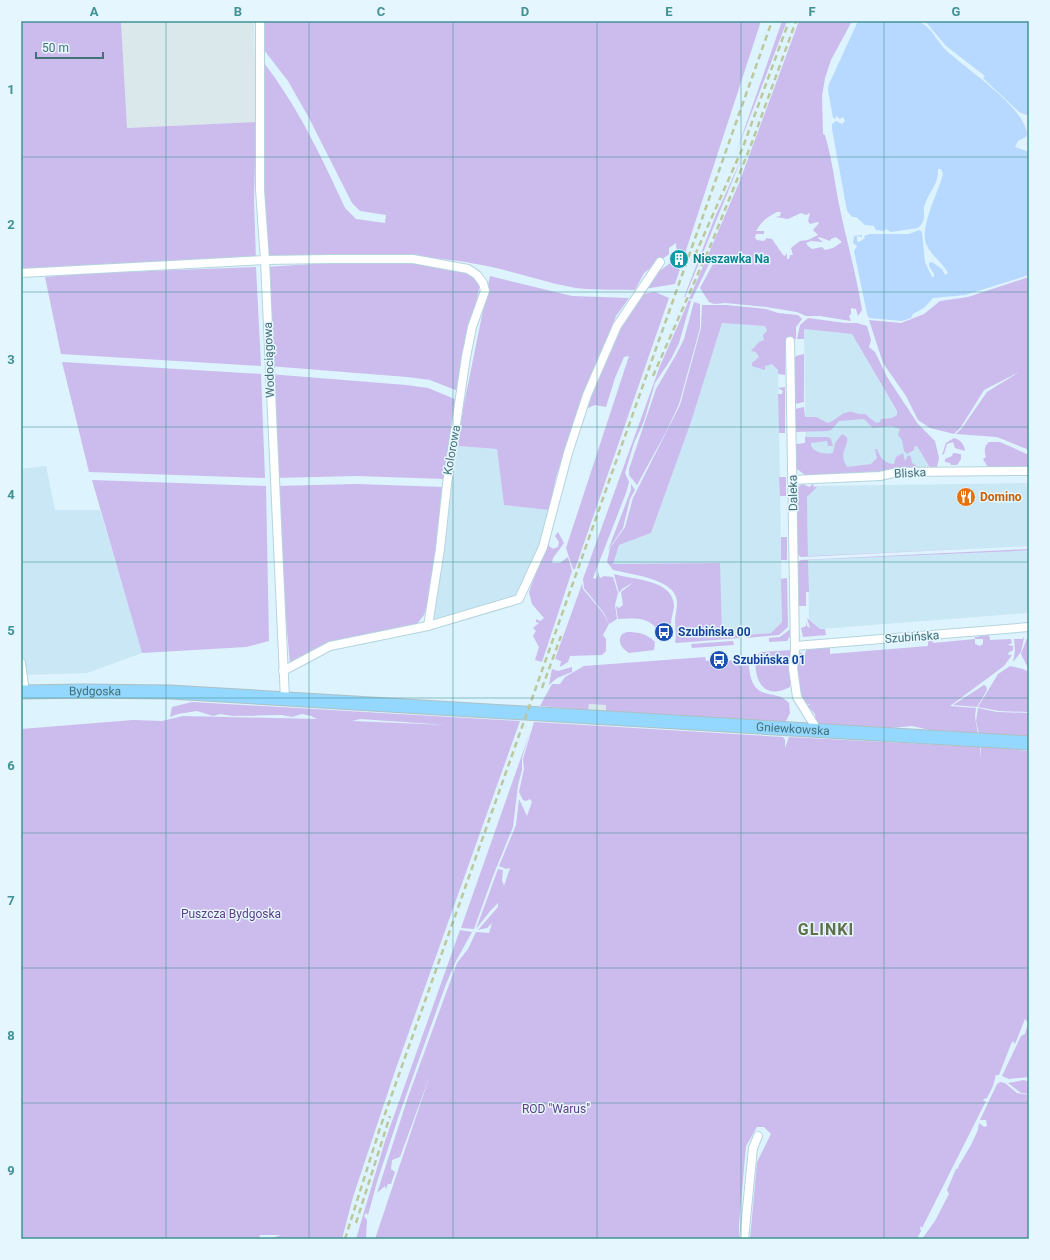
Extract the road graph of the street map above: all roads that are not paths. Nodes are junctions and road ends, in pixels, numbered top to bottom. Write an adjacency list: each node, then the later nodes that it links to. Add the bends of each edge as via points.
1 (260, 21): 2 (street, Wodociągowa, via 260,190)
2 (265, 260): 4 (street); 8 (street, Kolorowa, via 413,259 468,269 479,277 485,291 472,327 466,357 446,484 440,549); 12 (street, Wodociągowa)
3 (660, 262): 8 (street, via 617,326 587,395 568,453 543,547 519,599)
4 (21, 273)
5 (790, 341): 7 (street, Daleka)
6 (1029, 471): 7 (street, Bliska, via 898,472 880,476)
7 (792, 480): 10 (street, Daleka)
8 (428, 626): 12 (street, via 330,646)
9 (1029, 627): 10 (street, Szubińska)
10 (795, 646): 15 (street, Daleka, via 793,668 797,697)
11 (21, 663): 13 (street)
12 (284, 671): 14 (street, Wodociągowa)
13 (23, 692): 14 (main road, Bydgoska, via 170,692)
14 (285, 699): 15 (main road, Gniewkowska)
15 (818, 731): 16 (main road, Gniewkowska)
16 (1029, 743)
17 (758, 1136): 18 (street, via 753,1148)
18 (744, 1239)

